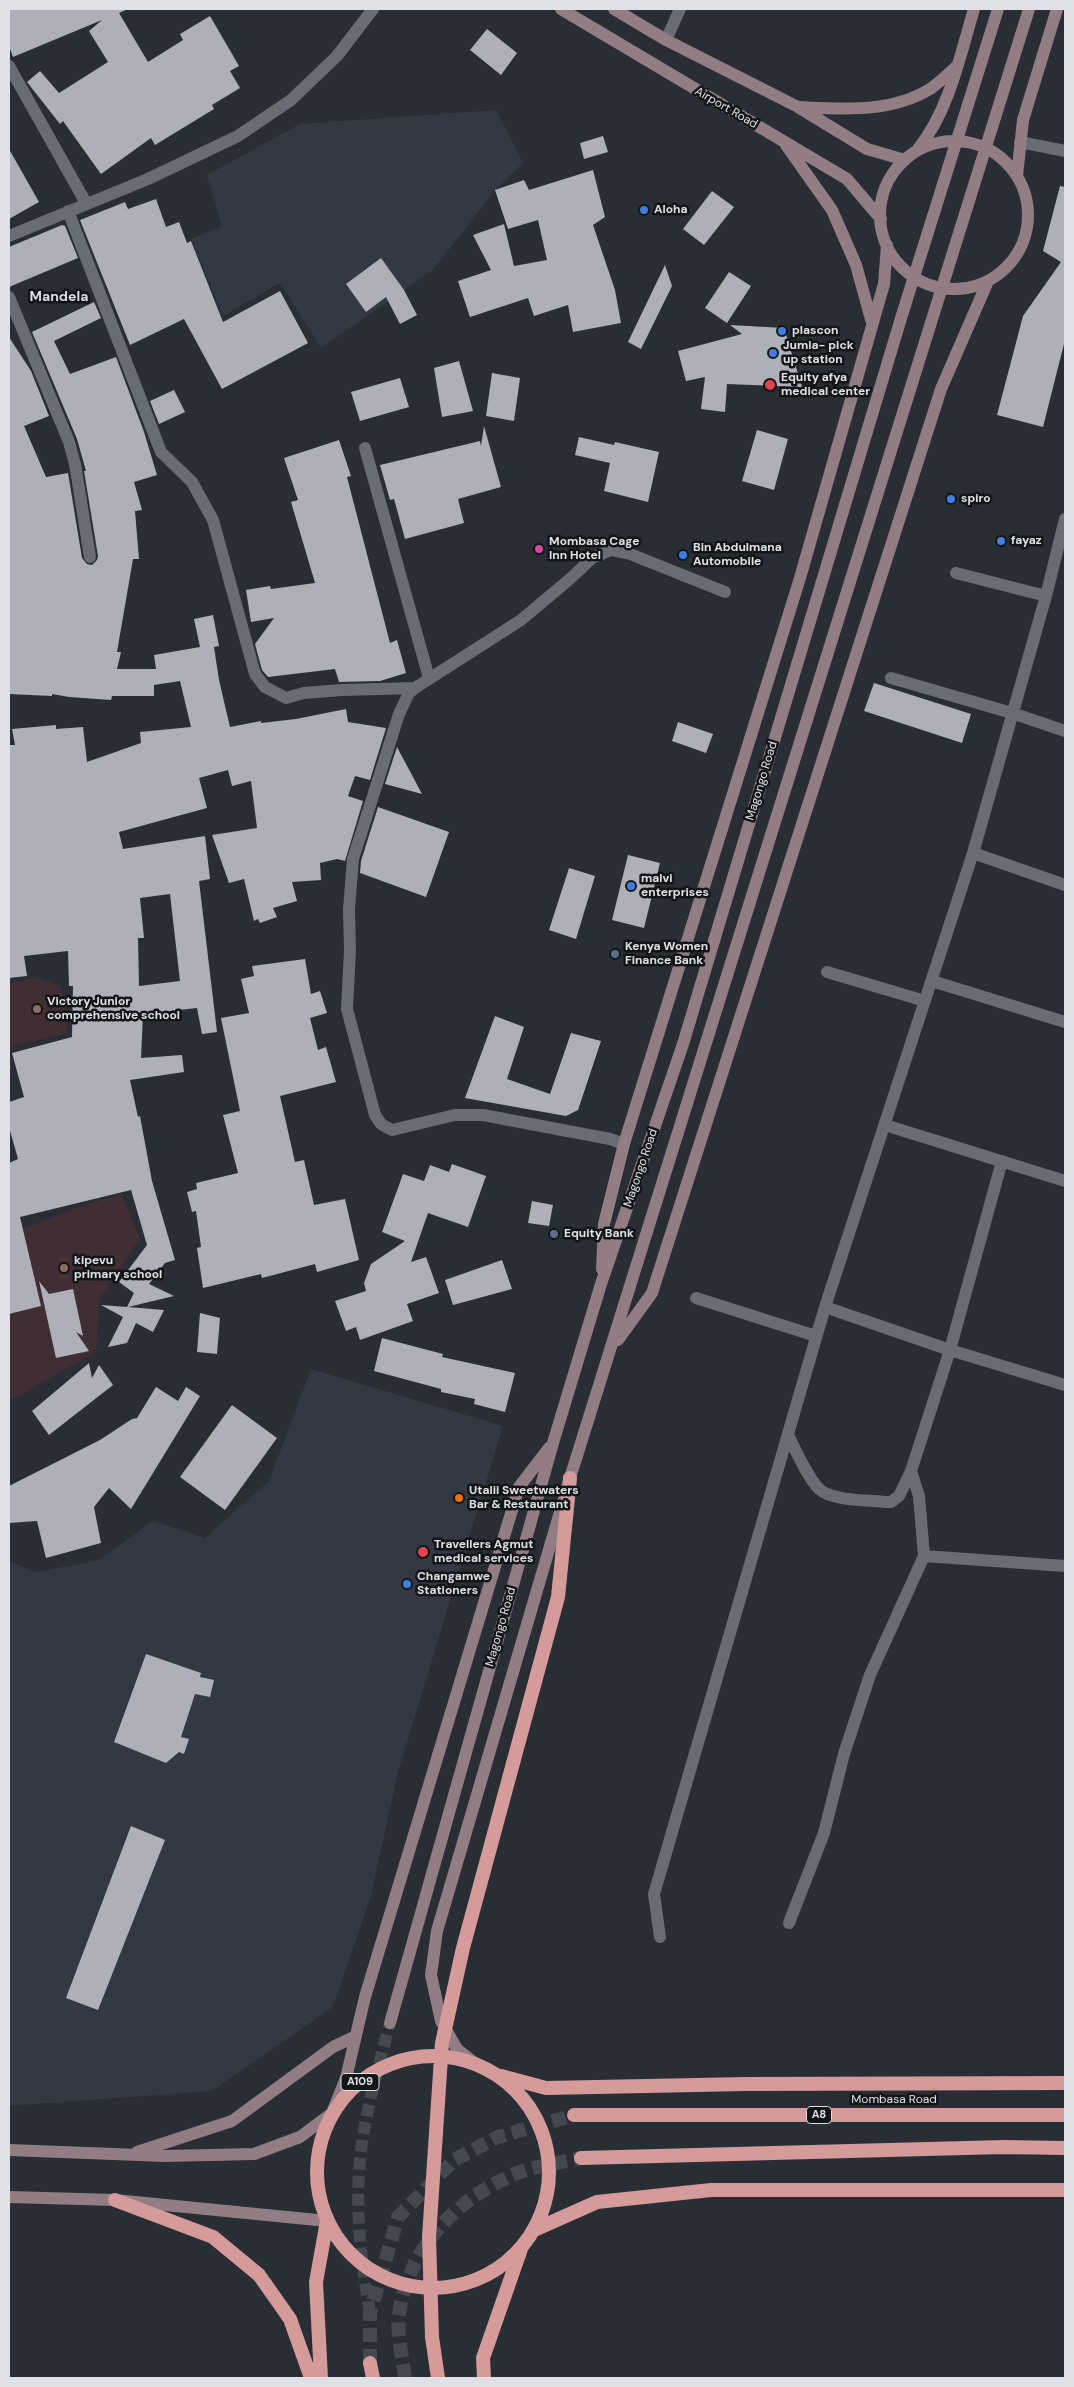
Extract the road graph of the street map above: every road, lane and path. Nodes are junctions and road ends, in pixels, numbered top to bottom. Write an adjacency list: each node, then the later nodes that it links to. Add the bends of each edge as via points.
1 (373, 9): 19 (street, via 338,56 291,100 238,136 148,179)
2 (561, 9): 13 (main road, Airport Road)
3 (614, 9): 9 (main road)
4 (680, 9): 9 (street)
5 (974, 9): 11 (main road)
6 (998, 9): 48 (main road, Magongo Road, via 902,315 683,1044)
7 (1029, 9): 52 (main road, Magongo Road)
8 (1057, 9): 14 (main road, via 1023,120)
9 (666, 40): 12 (main road)
10 (9, 66): 19 (street)
11 (956, 66): 12 (main road, via 930,89 886,106 853,110); 15 (main road, via 930,134)
12 (798, 107): 17 (main road, via 867,149)
13 (783, 141): 21 (main road, Airport Road, via 847,179); 26 (main road, via 832,210 856,264)
14 (1020, 142): 16 (street); 18 (main road)
15 (916, 151): 17 (main road); 18 (main road, via 952,140 972,142 1005,161)
16 (1065, 151)
17 (905, 160): 21 (main road, via 886,187)
18 (1017, 176): 24 (main road, via 1025,194 1028,215 1025,235 1009,264)
19 (86, 203): 20 (street)
20 (68, 211): 22 (street); 35 (street, via 161,452 192,482 213,520 259,681 286,698 342,690)
21 (881, 219): 23 (main road)
22 (9, 236)
23 (887, 244): 24 (main road, via 897,262 930,284 949,289); 26 (main road, via 884,284)
24 (988, 281): 52 (main road, via 941,389 652,1293)
25 (9, 296): 29 (street, via 69,442)
26 (872, 323): 45 (main road, via 797,587)
27 (365, 448): 33 (street)
28 (1065, 519): 32 (street)
29 (90, 557)
30 (956, 573): 32 (street)
31 (725, 592): 33 (street, via 630,554 611,550 599,553 521,620)
32 (1046, 596): 36 (street)
33 (429, 678): 35 (street)
34 (891, 678): 36 (street)
35 (415, 688): 45 (street, via 408,694 399,714 355,852 351,881 347,1009 375,1115 380,1124 392,1130 455,1115 483,1114)
36 (1012, 713): 37 (street); 38 (street)
37 (1065, 731)
38 (973, 853): 39 (street); 41 (street)
39 (1065, 884)
40 (827, 972): 42 (street)
41 (932, 981): 42 (street); 43 (street)
42 (925, 1001): 44 (street)
43 (1065, 1021)
44 (885, 1125): 46 (street); 50 (street)
45 (624, 1144): 48 (main road, via 604,1224)
46 (1002, 1161): 47 (street); 53 (street)
47 (1065, 1181)
48 (601, 1284): 56 (main road, Magongo Road)
49 (696, 1298): 51 (street)
50 (825, 1307): 51 (street); 53 (street)
51 (816, 1336): 55 (street)
52 (612, 1349): 58 (main road, Magongo Road)
53 (950, 1350): 54 (street); 57 (street)
54 (1064, 1380)
55 (788, 1435): 57 (street, via 812,1479 822,1492 828,1494 891,1502 902,1492); 62 (street, via 654,1894)
56 (553, 1443): 63 (main road, Magongo Road); 64 (main road, via 519,1487)
57 (911, 1471): 59 (street, via 919,1496)
58 (570, 1478): 65 (main road, Magongo Road, via 437,1931 431,1976 441,2021 456,2049); 85 (highway, via 558,1596 463,1948 442,2043 429,2237 432,2337)
59 (924, 1556): 60 (street); 61 (street, via 866,1684 824,1833)
60 (1065, 1566)
61 (789, 1923)
62 (660, 1937)
63 (390, 2023)
64 (356, 2036): 68 (main road, via 346,2078); 73 (main road, via 333,2046 232,2122)
65 (472, 2061): 66 (highway, A109); 68 (highway, A109, via 425,2056 388,2064 356,2084)
66 (495, 2074): 67 (highway, via 546,2088); 79 (highway, A109, via 517,2093 532,2112 545,2144 548,2188)
67 (1065, 2084)
68 (332, 2113): 73 (main road, via 300,2137 254,2154); 78 (highway, A109, via 318,2149 317,2187)
69 (1065, 2114): 70 (highway, Mombasa Road / A8)
70 (574, 2115)
71 (1065, 2148): 74 (highway)
72 (9, 2150): 73 (main road)
73 (130, 2155)
74 (581, 2158)
75 (1065, 2190): 79 (highway, via 702,2191 597,2202)
76 (9, 2197): 77 (main road)
77 (115, 2200): 78 (main road); 82 (highway, via 212,2237 259,2275 290,2319)
78 (327, 2221): 80 (highway, A109, via 337,2240 352,2256 382,2278 418,2289 457,2287 492,2273); 83 (highway, via 316,2282)
79 (534, 2230): 80 (highway, A109)
80 (522, 2248): 86 (highway, via 482,2358)
81 (370, 2363): 84 (highway)
82 (311, 2378)
83 (321, 2378)
84 (373, 2378)
85 (438, 2378)
86 (484, 2378)

